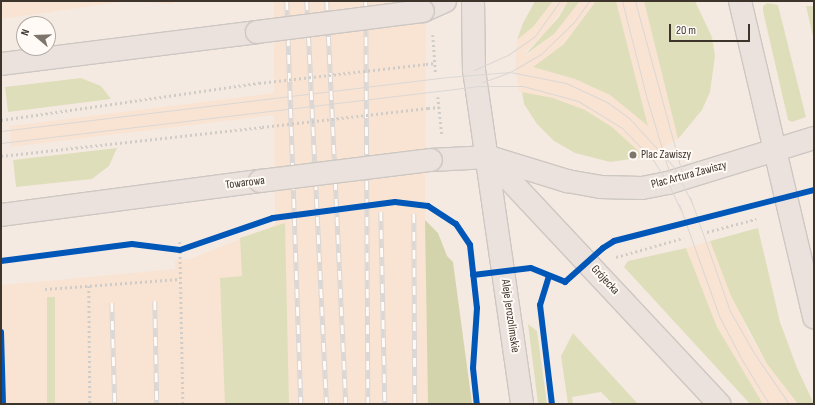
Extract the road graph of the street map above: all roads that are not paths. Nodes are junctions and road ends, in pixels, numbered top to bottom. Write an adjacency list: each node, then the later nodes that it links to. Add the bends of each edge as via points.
1 (445, 1): 4 (main road, bridge, via 423,11)
2 (473, 1): 7 (main road, via 474,70)
3 (740, 1): 6 (main road)
4 (1, 64)
5 (814, 138): 6 (main road, Plac Artura Zawiszy)
6 (775, 151): 7 (main road, Plac Artura Zawiszy, via 668,183 642,188 600,187 567,181); 9 (main road)
7 (489, 157): 8 (main road, Towarowa, bridge, via 431,160); 10 (main road, Aleje Jerozolimskie); 11 (main road, Grójecka)
8 (1, 215)
9 (814, 317)
10 (522, 404)
11 (719, 404)

